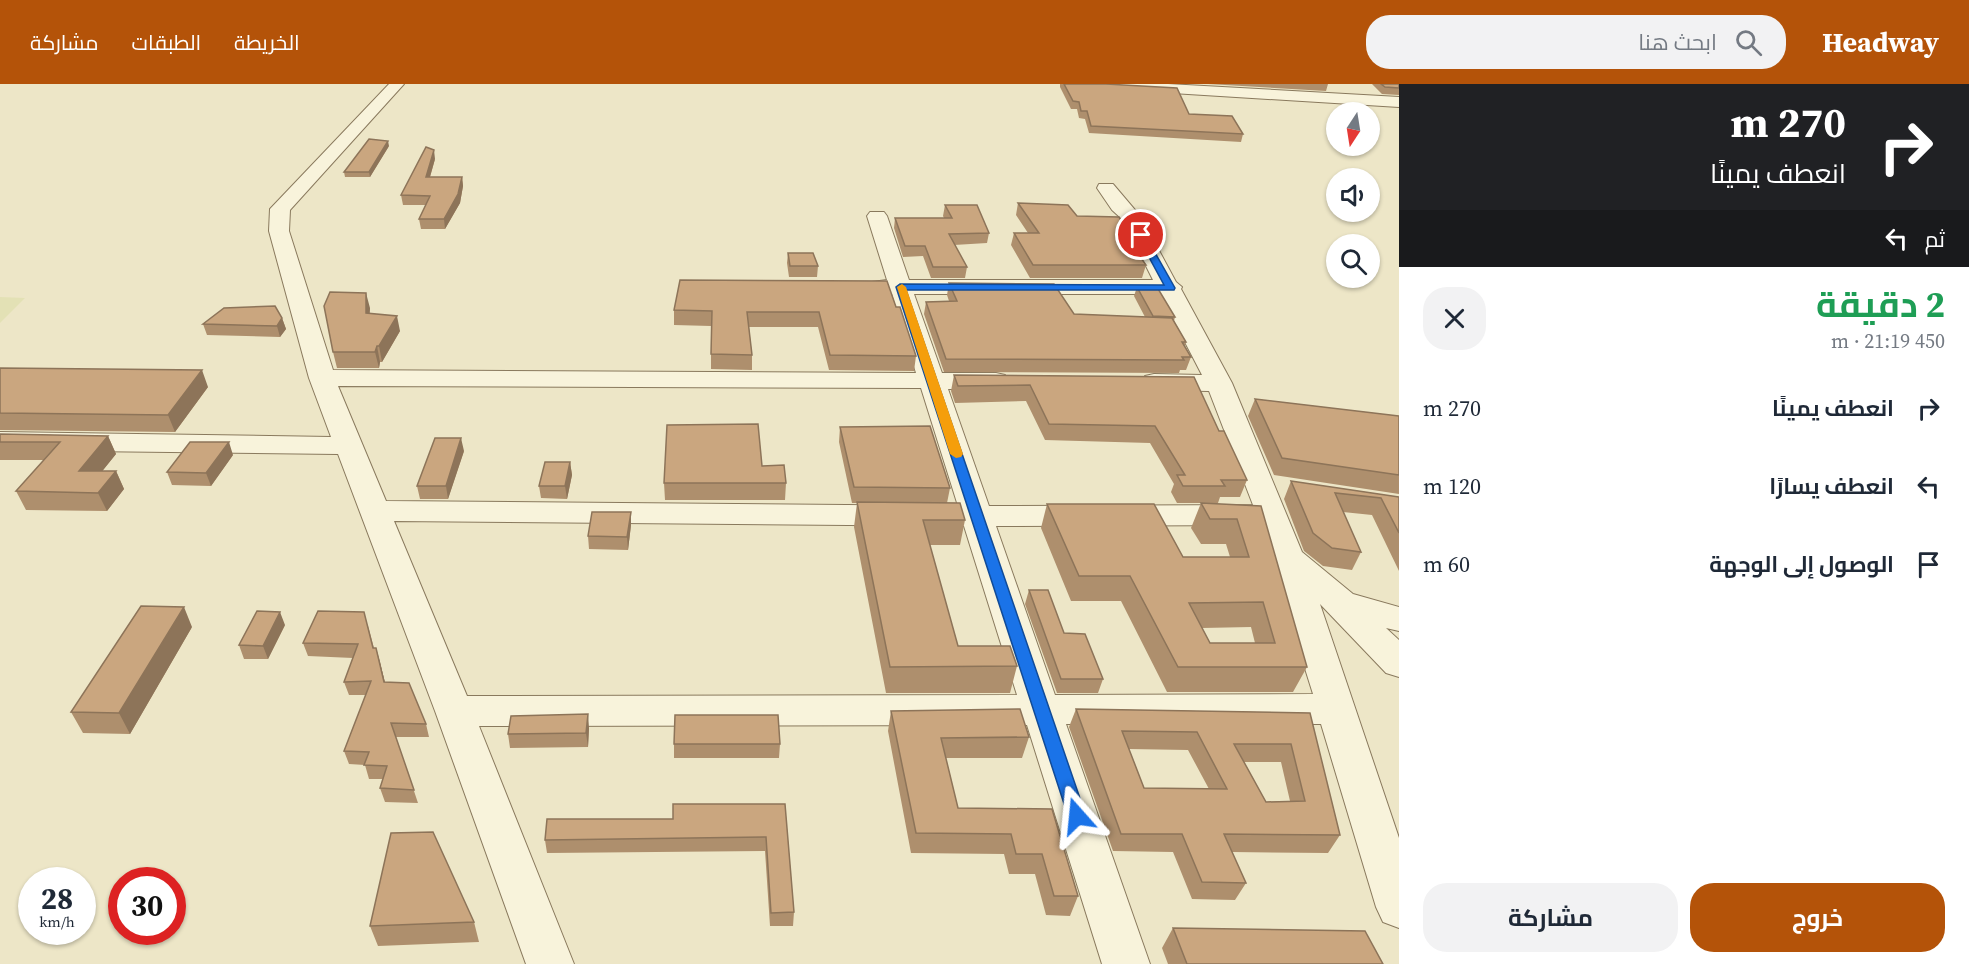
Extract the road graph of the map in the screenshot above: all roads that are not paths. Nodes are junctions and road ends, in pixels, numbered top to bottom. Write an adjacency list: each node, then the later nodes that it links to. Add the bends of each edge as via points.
1 (397, 84): 9 (street, via 280,209 279,231)
2 (1092, 84): 3 (street)
3 (1399, 102)
4 (1106, 188): 8 (street, via 1131,217)
5 (877, 216): 7 (street)
6 (865, 287): 7 (street)
7 (900, 287): 8 (street); 10 (street)
8 (1170, 288): 13 (street)
9 (322, 378): 10 (street); 15 (street)
10 (931, 380): 11 (street); 20 (street)
11 (1015, 381)
12 (1135, 382): 13 (street)
13 (1219, 383): 16 (street)
14 (0, 441): 15 (street)
15 (350, 446): 18 (street)
16 (1260, 484): 17 (street); 19 (street)
17 (1295, 489)
18 (376, 511): 20 (street); 27 (street)
19 (1272, 515): 20 (street); 21 (street)
20 (978, 516): 26 (street)
21 (1288, 557): 22 (street); 25 (street)
22 (1341, 603): 23 (street); 24 (street)
23 (1399, 619)
24 (1399, 663)
25 (1334, 709): 26 (street); 28 (street)
26 (1042, 710): 27 (street); 30 (street)
27 (454, 711): 29 (street)
28 (1399, 907)
29 (550, 964)
30 (1126, 964)

